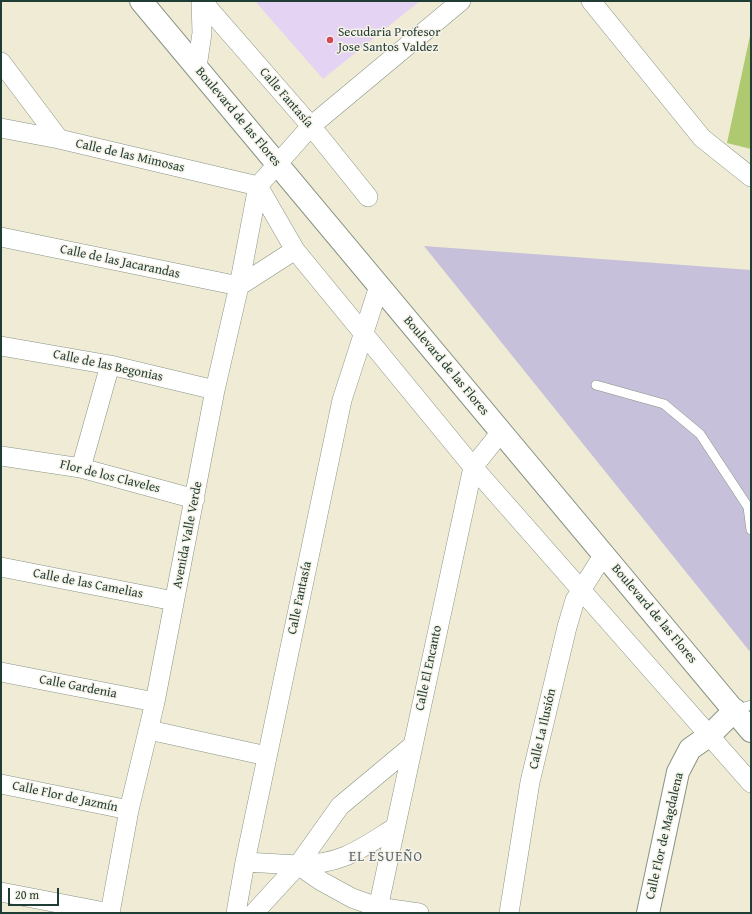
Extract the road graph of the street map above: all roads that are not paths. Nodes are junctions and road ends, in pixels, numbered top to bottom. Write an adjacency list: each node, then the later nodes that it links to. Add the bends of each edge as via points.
1 (201, 1): 6 (street, via 202,33); 7 (street, Calle Fantasía)
2 (461, 1): 7 (street)
3 (591, 1): 11 (street, via 702,138)
4 (145, 2): 6 (street, Boulevard de las Flores)
5 (1, 62): 9 (street)
6 (197, 67): 10 (street, Boulevard de las Flores)
7 (311, 126): 10 (street); 13 (street, Calle Fantasía)
8 (1, 128): 9 (street, Calle de las Mimosas)
9 (59, 139): 12 (street, Calle de las Mimosas)
10 (277, 164): 12 (street); 17 (street, Boulevard de las Flores)
11 (751, 177)
12 (258, 186): 15 (street); 16 (street, Avenida Valle Verde)
13 (368, 197)
14 (1, 237): 16 (street, Calle de las Jacarandas)
15 (295, 250): 16 (street); 18 (street)
16 (239, 286): 22 (street, Avenida Valle Verde)
17 (379, 286): 18 (street, Calle Fantasía); 23 (street, Boulevard de las Flores)
18 (364, 334): 25 (street); 40 (street, Calle Fantasía, via 342,400)
19 (1, 346): 20 (street, Calle de las Begonias)
20 (110, 365): 22 (street, Calle de las Begonias); 26 (street)
21 (596, 385): 28 (lane, via 664,404 700,434 748,507)
22 (215, 390): 27 (street, Avenida Valle Verde)
23 (501, 432): 25 (street, Calle El Encanto); 29 (street, Boulevard de las Flores)
24 (1, 456): 26 (street, Flor de los Claveles)
25 (473, 467): 31 (street); 39 (street, Calle El Encanto)
26 (80, 468): 27 (street, Flor de los Claveles)
27 (195, 499): 32 (street, Avenida Valle Verde)
28 (751, 530)
29 (604, 554): 31 (street, Calle La Ilusión); 35 (street, Boulevard de las Flores)
30 (1, 567): 32 (street, Calle de las Camelias)
31 (581, 589): 38 (street); 53 (street, Calle La Ilusión, via 567,627 530,782)
32 (174, 601): 34 (street, Avenida Valle Verde)
33 (1, 672): 34 (street, Calle Gardenia)
34 (155, 702): 36 (street, Avenida Valle Verde)
35 (743, 708): 37 (street, Boulevard de las Flores); 38 (street, Calle Flor de Magdalena)
36 (148, 730): 40 (street); 43 (street, Avenida Valle Verde)
37 (751, 730)
38 (710, 735): 41 (street); 54 (street, Calle Flor de Magdalena, via 690,749 678,772)
39 (412, 746): 44 (street, Calle El Encanto); 46 (street, via 340,806)
40 (267, 756): 45 (street, Calle Fantasía)
41 (751, 783)
42 (1, 784): 43 (street, Calle Flor de Jazmín)
43 (130, 810): 49 (street, Avenida Valle Verde)
44 (394, 828): 46 (street, via 348,856 318,864); 48 (street, Calle El Encanto)
45 (245, 862): 46 (street); 50 (street, Calle Fantasía)
46 (298, 865): 48 (street, via 340,892); 51 (street)
47 (1, 892): 49 (street)
48 (377, 910): 52 (street)
49 (110, 913)
50 (236, 913)
51 (254, 913)
52 (419, 913)
53 (509, 913)
54 (648, 913)

